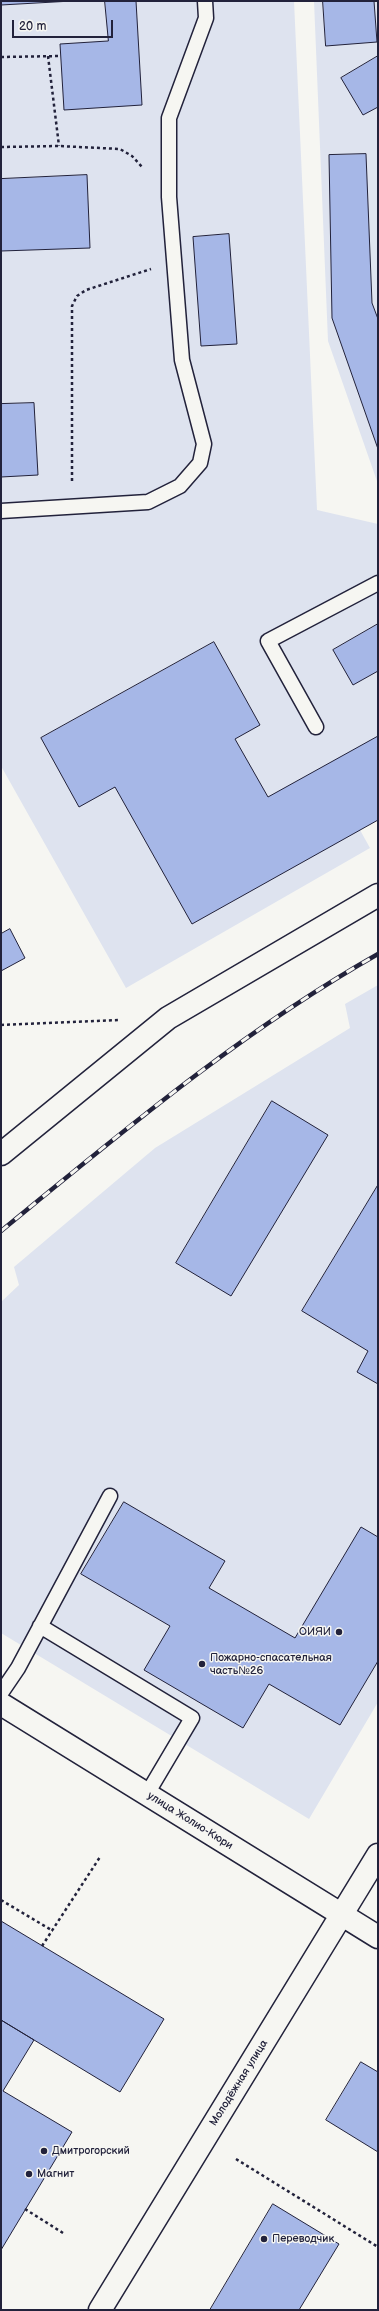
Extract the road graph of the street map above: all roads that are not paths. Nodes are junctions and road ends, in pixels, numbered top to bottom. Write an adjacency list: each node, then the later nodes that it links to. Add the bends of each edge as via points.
1 (205, 1): 2 (lane, via 206,18 169,118 169,197 182,360 204,444 200,463 180,486 148,502)
2 (1, 511)
3 (378, 583): 4 (lane, via 268,641)
4 (316, 727)
5 (378, 895): 6 (main road, via 168,1018)
6 (1, 1154)
7 (110, 1496): 8 (lane)
8 (40, 1626): 9 (lane); 11 (lane, via 192,1718)
9 (1, 1693)
10 (1, 1704): 11 (main road, улица Жолио-Кюри)
11 (147, 1794): 13 (main road, улица Жолио-Кюри)
12 (378, 1855): 13 (main road, Молодёжная улица)
13 (342, 1914): 14 (main road, улица Жолио-Кюри); 15 (main road, Молодёжная улица)
14 (378, 1937)
15 (100, 2310)

